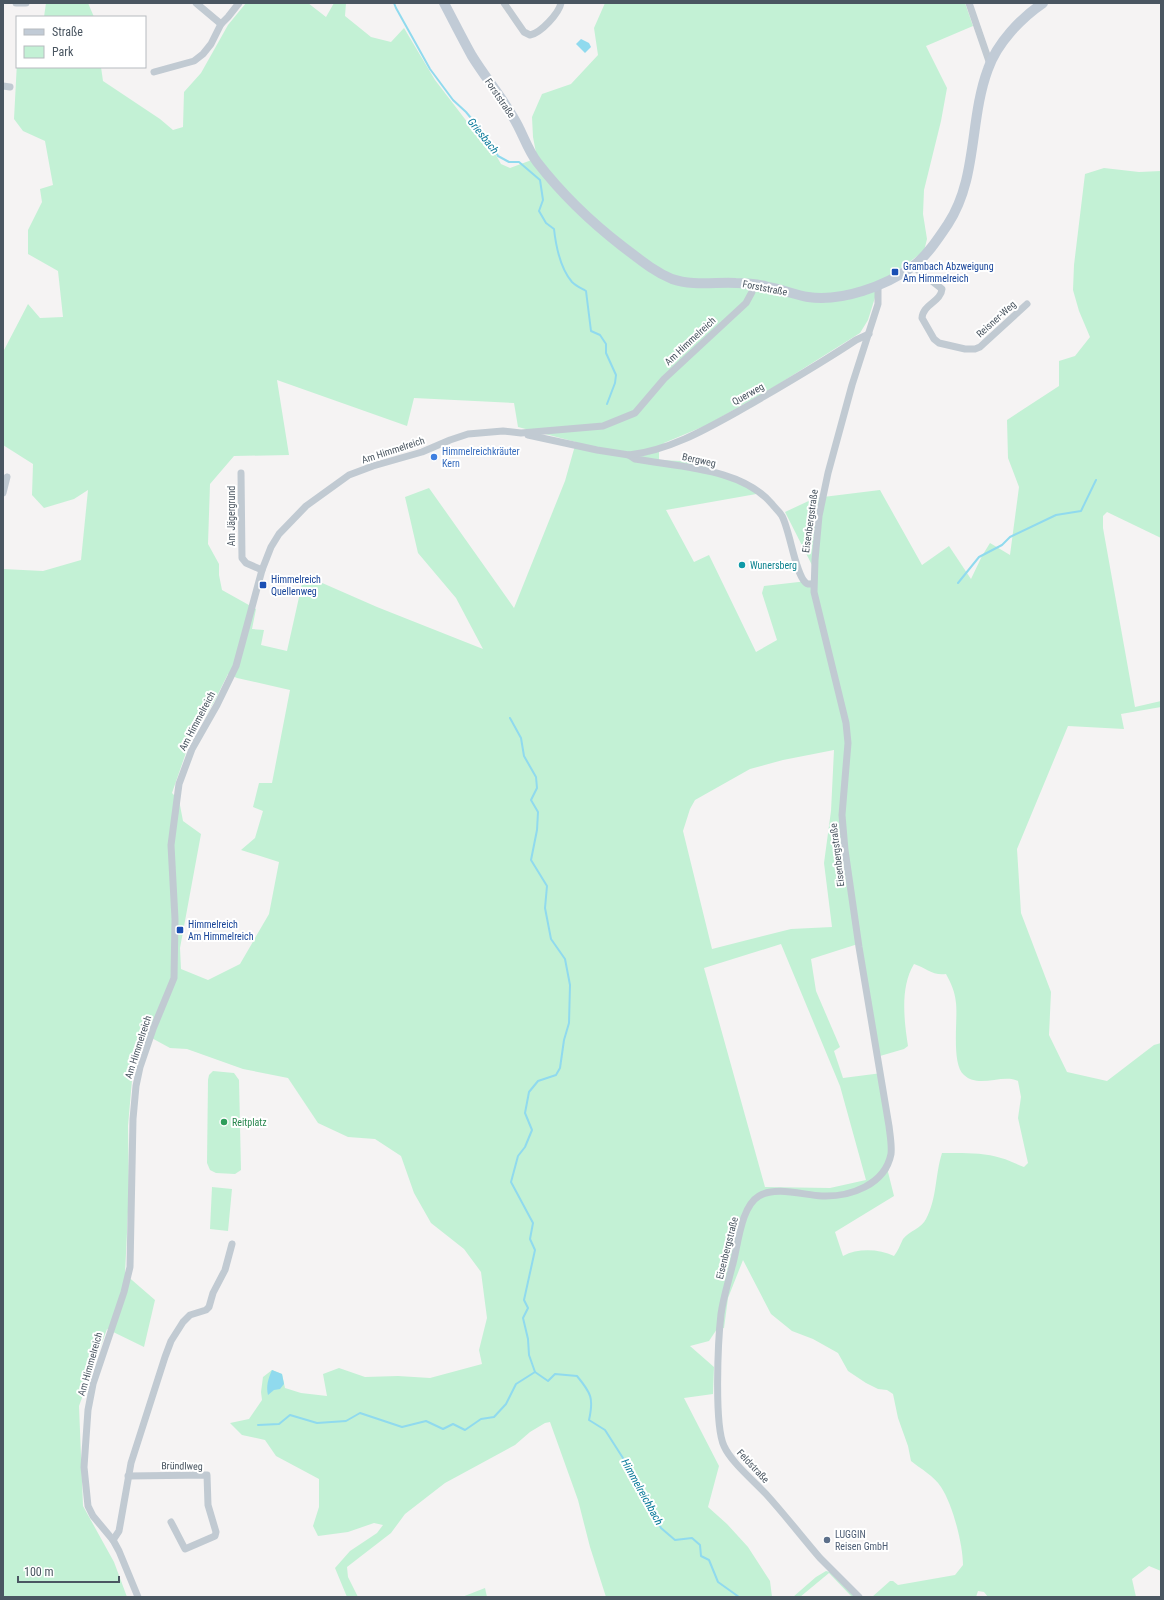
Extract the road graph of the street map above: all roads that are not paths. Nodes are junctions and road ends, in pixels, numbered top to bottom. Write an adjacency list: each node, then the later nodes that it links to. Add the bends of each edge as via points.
1 (16, 3): 2 (street)
2 (26, 3)
3 (196, 3): 10 (street)
4 (238, 3): 10 (street)
5 (444, 3): 14 (street, Forststraße, via 472,56 513,116 535,159 586,215 648,267 675,280)
6 (504, 3): 7 (street, via 524,32 530,35 540,31 549,22)
7 (561, 3)
8 (970, 3): 11 (street)
9 (1043, 3): 11 (street, Forststraße, via 1013,30)
10 (221, 24): 12 (street, via 211,44 197,59)
11 (990, 64): 13 (street, Forststraße, via 982,92 968,173 959,203 944,230)
12 (154, 72)
13 (913, 266): 15 (street, Forststraße); 16 (street, Reisner-Weg, via 942,289 941,295 925,309 922,318 934,339 944,345 965,350 980,347)
14 (754, 284): 15 (street, Forststraße, via 808,297 833,297); 18 (street, Am Himmelreich, via 746,302 664,379 635,413 603,426)
15 (878, 286): 17 (street, Eisenbergstraße, via 878,304)
16 (1027, 304)
17 (869, 334): 19 (street, Querweg, via 685,440 645,453); 24 (street, Eisenbergstraße, via 828,472 819,516)
18 (521, 433): 19 (street, Bergweg); 23 (street, Am Himmelreich, via 503,431 468,434 422,452 349,475 306,506 279,534)
19 (630, 455): 24 (street, Bergweg, via 635,459 680,465 731,477 763,493 782,515 796,562 805,582)
20 (241, 473): 23 (street, Am Jägergrund, via 242,558 246,563)
21 (6, 477): 22 (street)
22 (3, 493)
23 (262, 570): 29 (street, Am Himmelreich, via 236,666 192,749 179,784 171,845 175,919 174,978 140,1068 136,1086 130,1267 93,1384 86,1431 84,1473 88,1506)
24 (813, 584): 26 (street, Eisenbergstraße, via 846,724 848,744 842,815 844,840 889,1126 891,1154 879,1177 868,1186 854,1191 822,1196 776,1192 757,1197 744,1217)
25 (232, 1244): 27 (street, via 209,1306 206,1310 190,1315 171,1341)
26 (721, 1313): 31 (street, Feldstraße, via 719,1413 723,1446 819,1556)
27 (128, 1476): 28 (street, Bründlweg, via 207,1475 208,1505 215,1536 185,1549); 29 (street, via 119,1531)
28 (171, 1522)
29 (112, 1540): 30 (street, Am Himmelreich)
30 (138, 1597)
31 (859, 1597)

